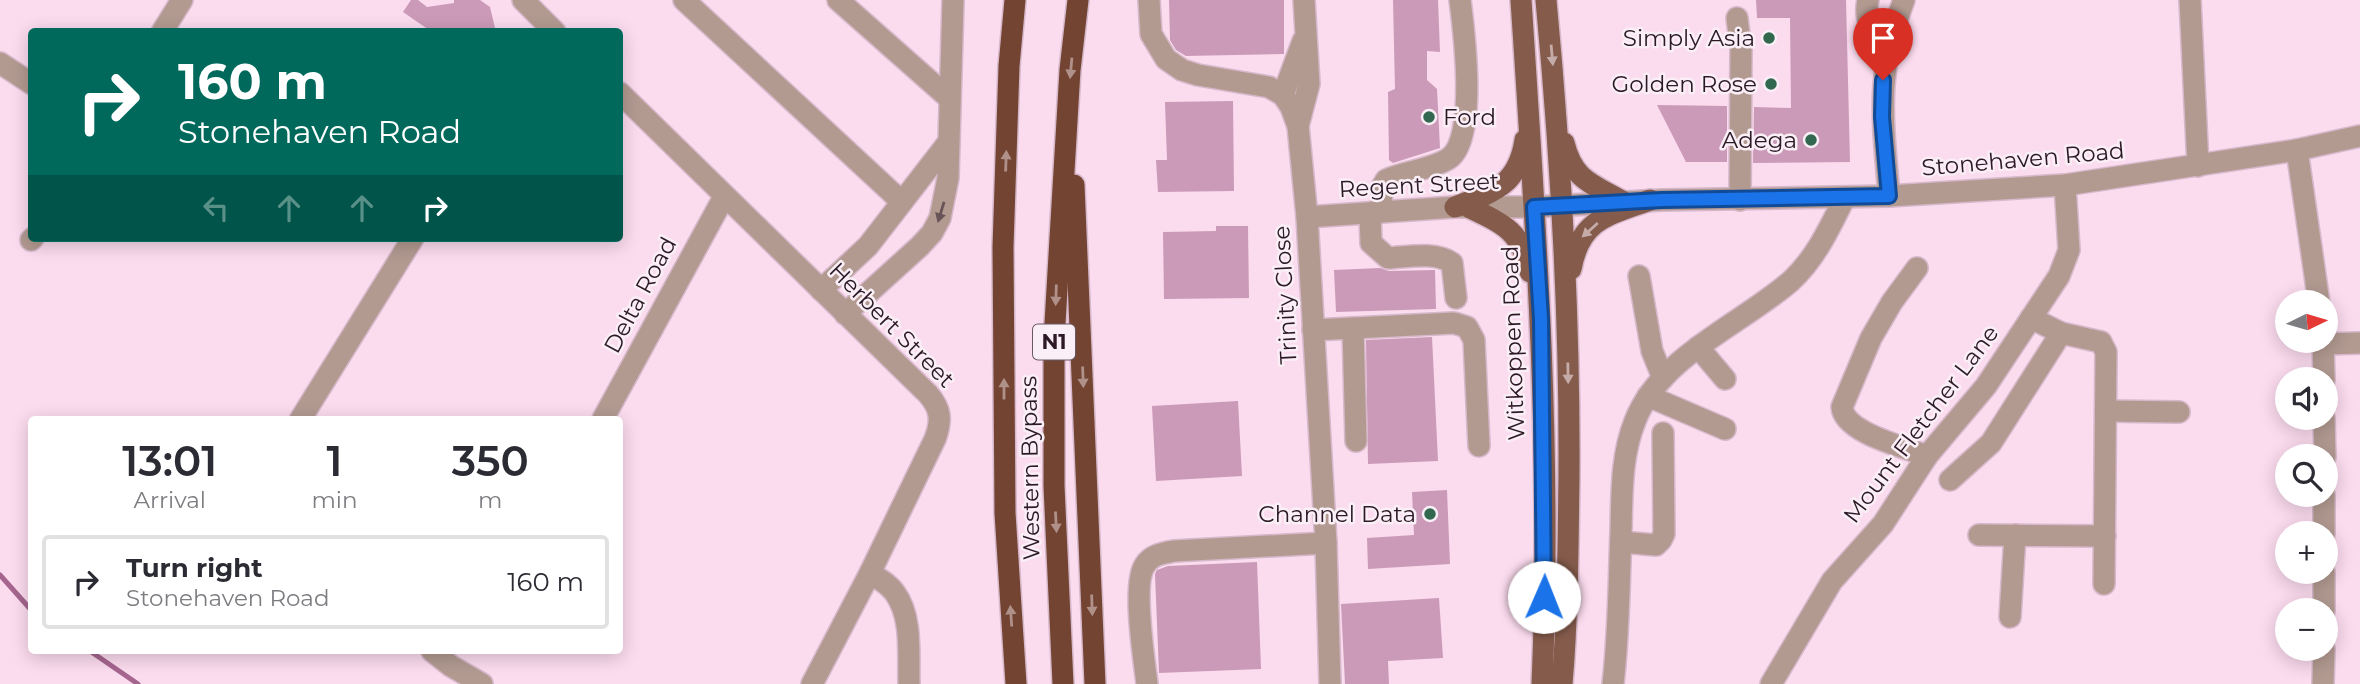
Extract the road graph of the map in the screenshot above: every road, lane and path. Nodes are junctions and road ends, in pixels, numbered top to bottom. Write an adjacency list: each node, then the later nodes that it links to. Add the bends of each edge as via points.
1 (182, 0): 19 (street)
2 (523, 0): 20 (street)
3 (684, 0): 43 (street)
4 (838, 0): 28 (street)
5 (953, 0): 28 (street)
6 (1015, 0): 92 (highway, Western Bypass / N1, one-way to 6, via 1005,513 1003,261)
7 (1078, 0): 30 (highway, Western Bypass / N1, one-way to 30)
8 (1149, 0): 26 (street, via 1151,34 1166,59 1198,75 1269,87)
9 (1304, 0): 21 (street)
10 (1460, 0): 47 (street, via 1467,96 1460,141 1445,160 1386,180)
11 (1514, 0): 18 (street)
12 (1521, 0): 18 (main road, Witkoppen Road)
13 (1546, 0): 29 (main road, one-way to 29)
14 (1868, 0): 22 (street, via 1871,28)
15 (1904, 0): 22 (street)
16 (2190, 0): 35 (street)
17 (1737, 18): 41 (street)
18 (1523, 27): 25 (main road, Witkoppen Road)
19 (164, 28)
20 (547, 28)
21 (1306, 32): 26 (street); 31 (street, via 1309,84)
22 (1889, 43): 37 (street, via 1882,117)
23 (0, 63): 24 (street)
24 (28, 81)
25 (1528, 86): 45 (main road, Witkoppen Road); 46 (main road, via 1524,146 1514,174 1494,192)
26 (1283, 95): 31 (street, Trinity Close)
27 (623, 96): 38 (street, Herbert Street)
28 (950, 99): 33 (street)
29 (1557, 111): 42 (main road, via 1574,169 1587,182); 44 (main road)
30 (1069, 113): 93 (highway, Western Bypass / N1, one-way to 93, via 1054,340 1054,486); 94 (highway, one-way to 94)
31 (1298, 126): 48 (street, Trinity Close)
32 (2360, 136): 34 (street, Stonehaven Road)
33 (947, 144): 43 (street); 56 (street, one-way to 56, via 945,198 932,233)
34 (2297, 150): 35 (street, Stonehaven Road); 53 (street)
35 (2198, 166): 36 (street, Stonehaven Road)
36 (2066, 185): 37 (street, Stonehaven Road); 57 (street, Mount Fletcher Lane, via 2066,263)
37 (1889, 196): 39 (street, Stonehaven Road)
38 (724, 197): 52 (street, Herbert Street); 71 (street, Delta Road)
39 (1845, 197): 41 (street, Stonehaven Road); 64 (street, via 1807,265)
40 (1650, 200): 41 (street, Stonehaven Road); 42 (street, Stonehaven Road); 55 (main road, one-way to 55, via 1609,216 1582,235 1573,256)
41 (1740, 200)
42 (1622, 201): 44 (street, Stonehaven Road)
43 (902, 202): 52 (street, via 868,246)
44 (1562, 206): 45 (street, Regent Street); 55 (main road)
45 (1534, 207): 46 (street, Regent Street); 58 (main road, Witkoppen Road)
46 (1463, 208): 47 (street, Regent Street); 58 (main road, via 1507,227 1520,242)
47 (1376, 212): 48 (street, Regent Street); 54 (street, via 1371,243 1388,258 1445,258 1452,263)
48 (1307, 217): 60 (street, Trinity Close)
49 (411, 242): 70 (street)
50 (1917, 268): 76 (street, via 1871,338 1842,407 1846,420 1863,432)
51 (1639, 276): 65 (street, via 1652,351)
52 (821, 290): 56 (street, Herbert Street)
53 (2317, 290)
54 (1456, 298)
55 (1566, 305): 98 (main road, one-way to 98, via 1569,522)
56 (845, 314): 83 (street, Herbert Street, via 940,410 935,439)
57 (2031, 318): 61 (street); 76 (street, Mount Fletcher Lane, via 1986,386)
58 (1541, 319): 97 (main road, Witkoppen Road)
59 (1353, 328): 60 (street); 74 (street); 75 (street, via 1454,323 1467,327 1474,340)
60 (1312, 330): 82 (street, Trinity Close)
61 (2061, 333): 68 (street, via 2101,342 2106,352); 77 (street, via 1991,443)
62 (2338, 342): 63 (street)
63 (2360, 343)
64 (1698, 347): 65 (street); 66 (street)
65 (1663, 378): 67 (street)
66 (1725, 379)
67 (1648, 396): 72 (street); 81 (street, via 1627,445)
68 (2106, 411): 69 (street); 80 (street)
69 (2179, 412)
70 (302, 416)
71 (605, 416)
72 (1725, 429)
73 (1663, 433): 81 (street, via 1664,534 1656,545)
74 (1356, 441)
75 (1479, 446)
76 (1927, 456): 88 (street, Mount Fletcher Lane, via 1883,524 1832,581)
77 (1950, 480)
78 (1979, 535): 79 (street)
79 (2015, 536): 80 (street); 85 (street)
80 (2105, 536): 84 (street)
81 (1620, 542): 99 (street)
82 (1326, 543): 95 (street, via 1174,551 1151,558 1143,566 1138,585); 96 (street, Trinity Close)
83 (870, 573): 90 (street, Herbert Street); 91 (street, via 895,593 901,604 908,634)
84 (2104, 584)
85 (2010, 617)
86 (436, 654): 89 (street)
87 (2323, 661): 100 (street)
88 (1773, 682)
89 (482, 684)
90 (812, 684)
91 (909, 684)
92 (1016, 684)
93 (1063, 684)
94 (1095, 684)
95 (1147, 684)
96 (1330, 684)
97 (1542, 684)
98 (1562, 684)
99 (1613, 684)
100 (2323, 684)

